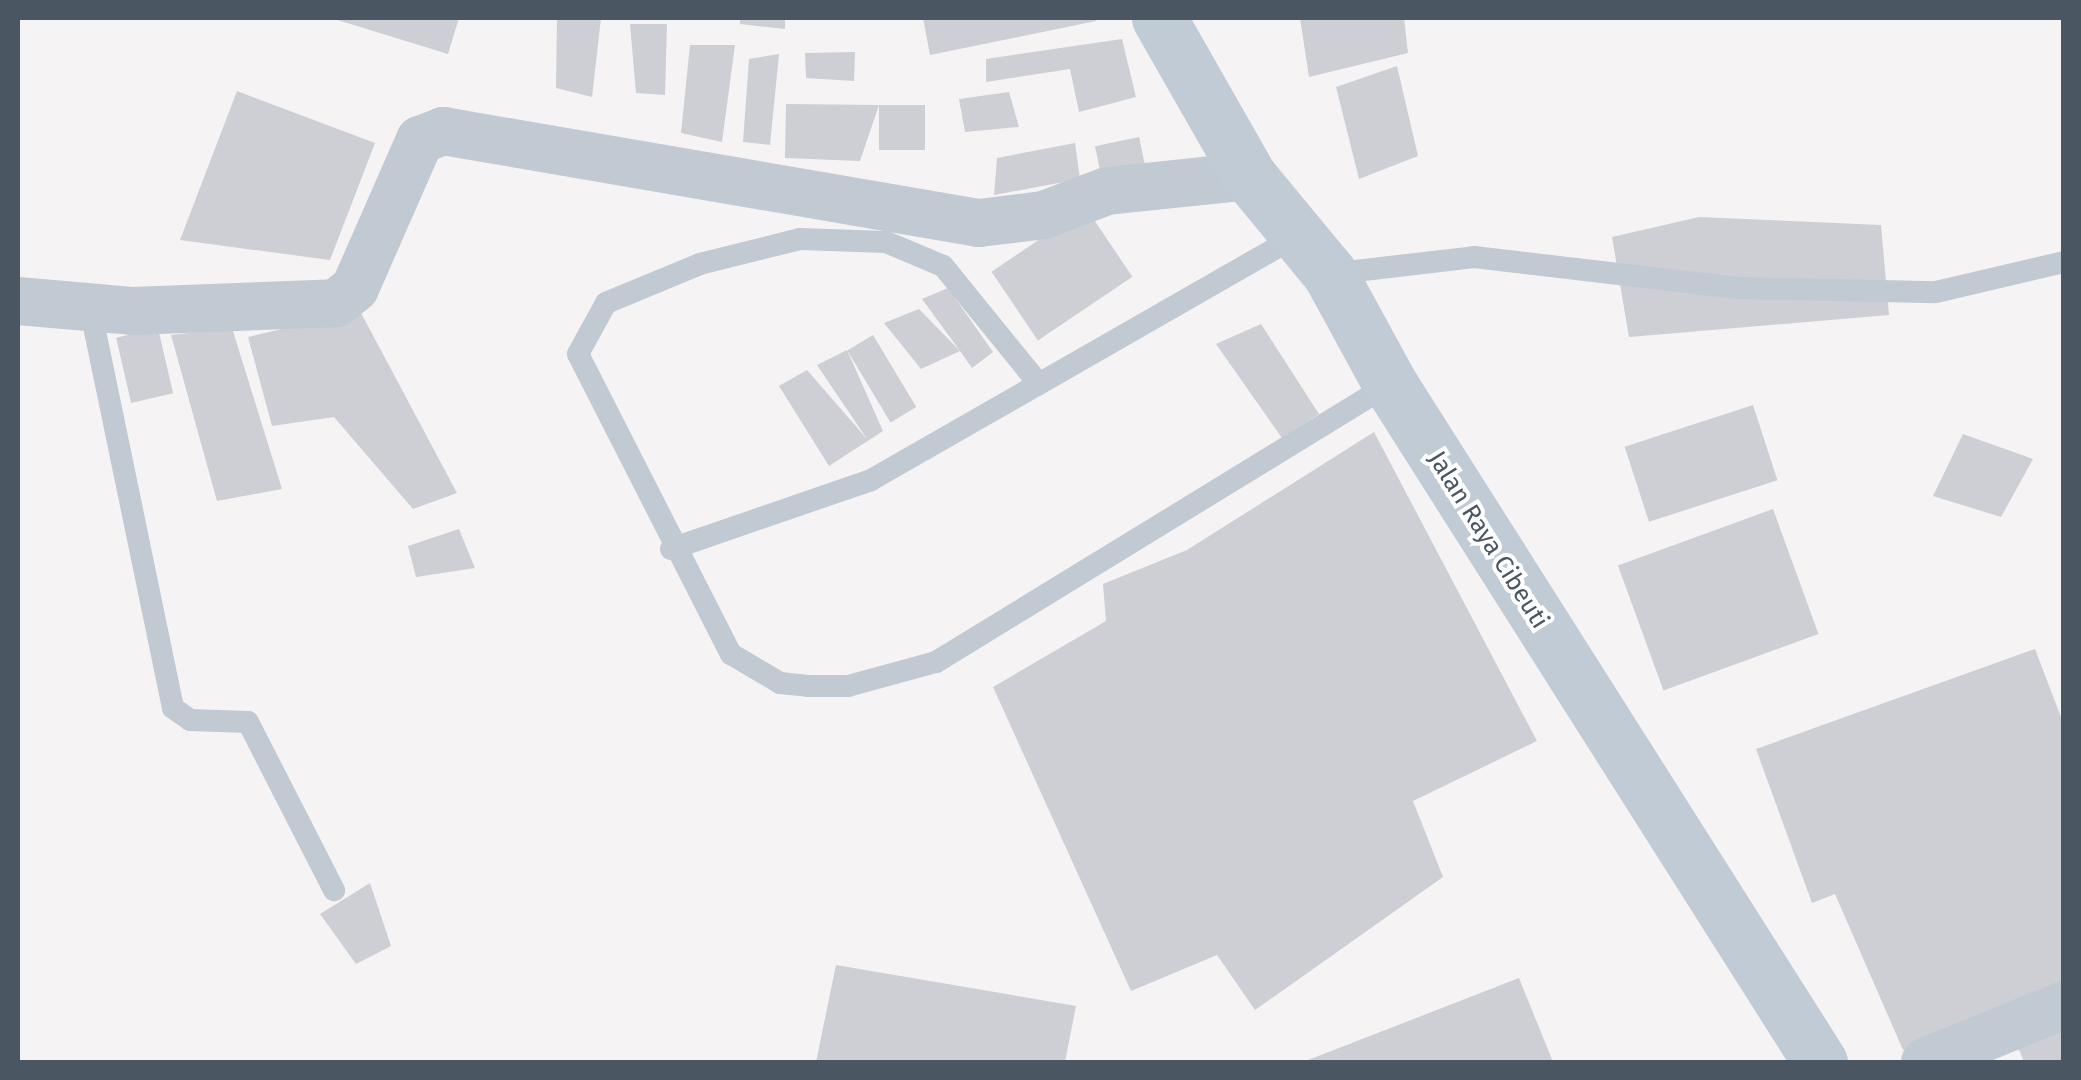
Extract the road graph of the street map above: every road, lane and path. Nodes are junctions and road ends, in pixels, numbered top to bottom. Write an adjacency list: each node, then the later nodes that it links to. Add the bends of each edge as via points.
1 (1159, 18): 2 (main road, Jalan Raya Cibeuti)
2 (1249, 176): 3 (main road, Jalan Raya Cibeuti); 6 (street, via 1107,190 1044,215 980,223 443,131 420,140 355,288 336,303 298,312)
3 (1315, 254): 4 (lane, via 1474,257 1738,288 1936,292); 7 (lane); 8 (main road, Jalan Raya Cibeuti)
4 (2064, 262)
5 (18, 301): 6 (street)
6 (90, 307): 10 (lane, via 173,708 190,720 248,722)
7 (1039, 384): 9 (lane, via 871,480); 9 (lane, via 943,266 886,242 800,239 700,264 606,303 578,354)
8 (1390, 384): 9 (lane, via 936,662 848,686 780,683 731,654); 12 (main road, Jalan Raya Cibeuti)
9 (671, 549)
10 (334, 890)
11 (2064, 1005): 13 (street)
12 (1820, 1062)
13 (1925, 1062)

